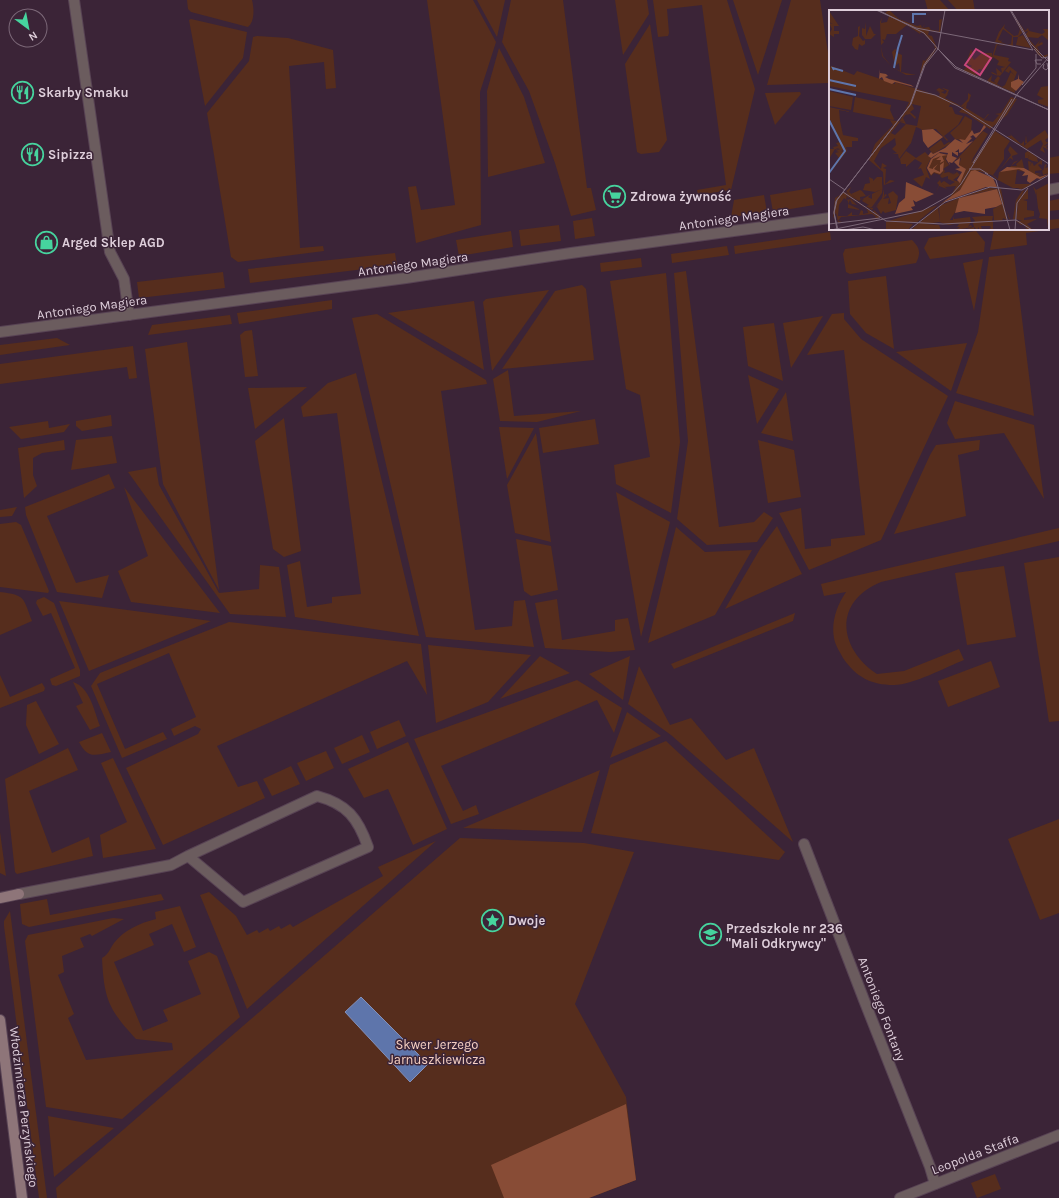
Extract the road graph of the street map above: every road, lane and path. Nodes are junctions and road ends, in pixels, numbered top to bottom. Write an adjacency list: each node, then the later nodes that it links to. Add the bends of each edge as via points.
1 (74, 0): 5 (street, via 110,252 124,279)
2 (1059, 188): 3 (street)
3 (1049, 190)
4 (829, 218): 5 (street, Antoniego Magiera)
5 (129, 315): 6 (street, Antoniego Magiera)
6 (0, 332)
7 (804, 844): 12 (street, Antoniego Fontany)
8 (188, 856): 8 (street, via 317,796 333,800 360,824 368,847 243,902); 9 (street, via 171,865)
9 (0, 898)
10 (0, 1020): 13 (street, Włodzimierza Perzyńskiego)
11 (1059, 1135): 12 (street, Leopolda Staffa)
12 (935, 1184): 14 (street, Leopolda Staffa)
13 (22, 1198)
14 (900, 1198)

